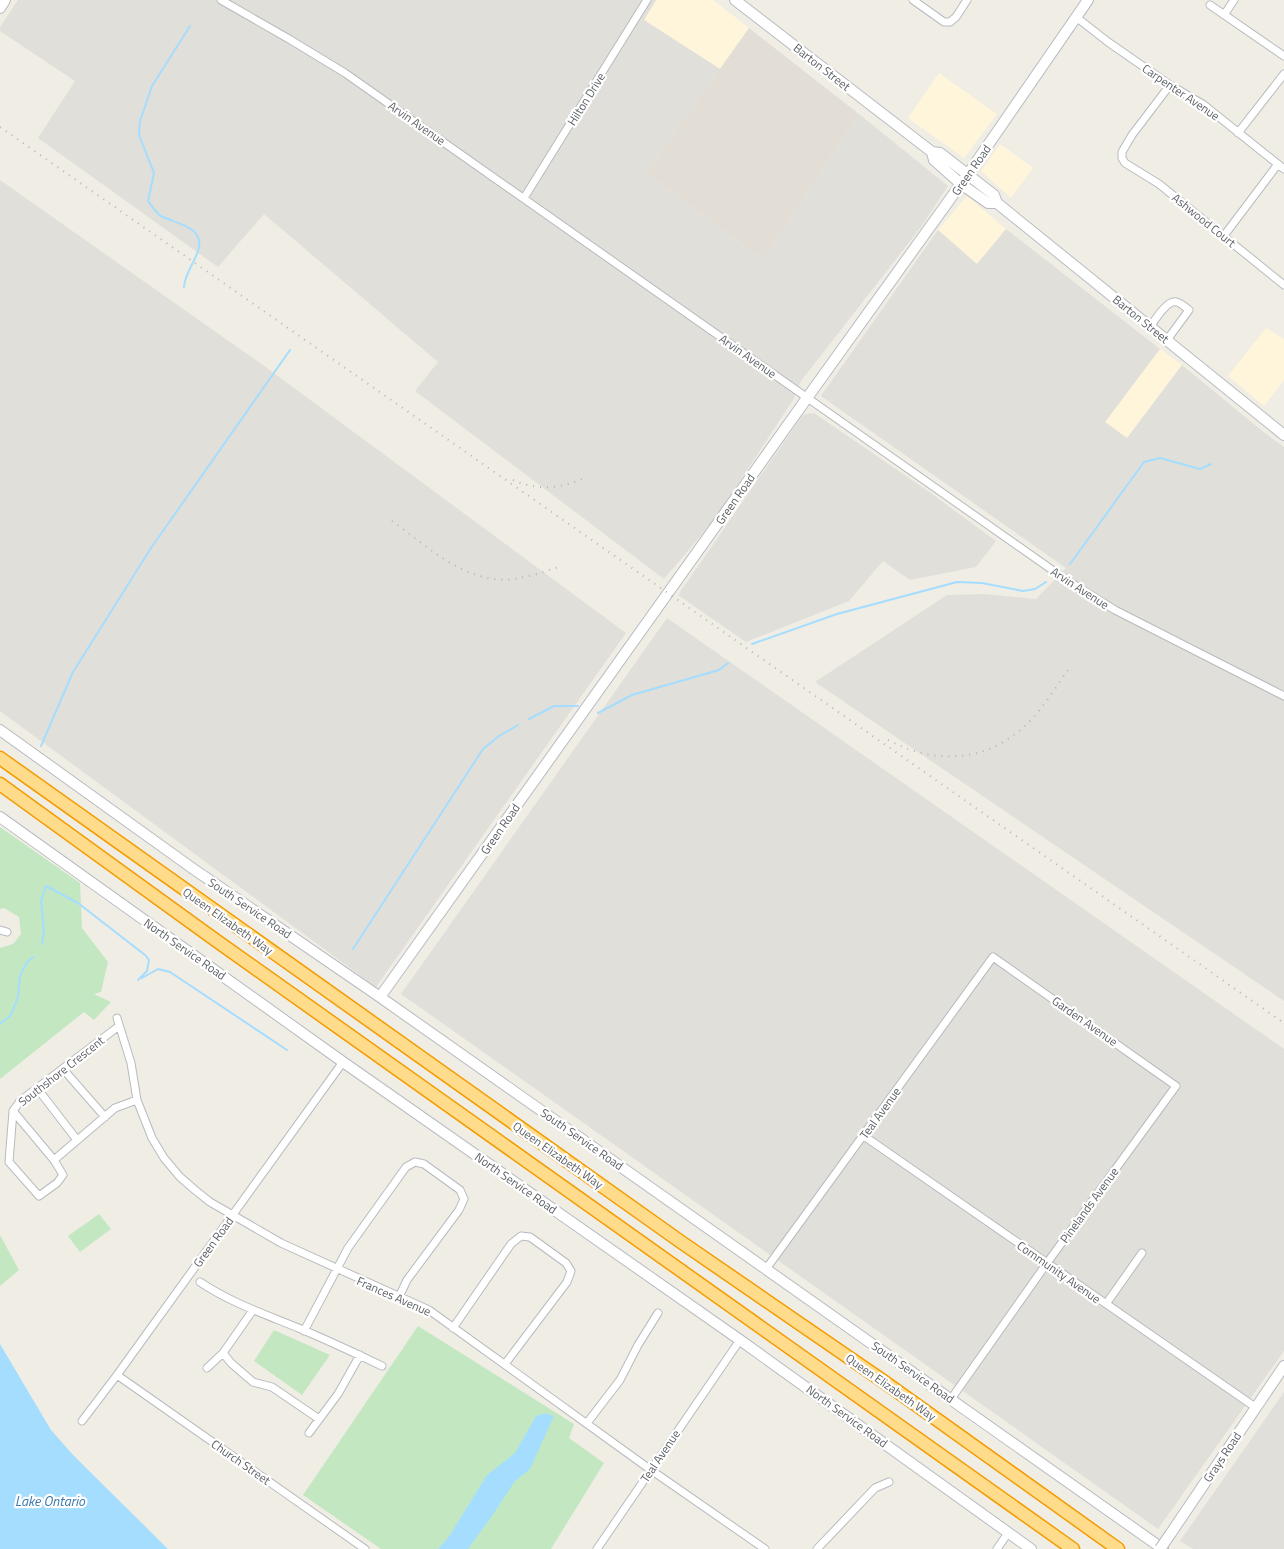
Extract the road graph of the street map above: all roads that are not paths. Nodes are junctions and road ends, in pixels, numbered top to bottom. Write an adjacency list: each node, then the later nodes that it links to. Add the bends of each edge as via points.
1 (5, 0): 10 (street)
2 (221, 0): 21 (street, Arvin Avenue, via 345,73)
3 (647, 0): 21 (street, Hilton Drive)
4 (735, 0): 17 (street, Barton Street)
5 (913, 0): 6 (street, via 944,22 956,17)
6 (967, 0)
7 (1088, 0): 12 (street, Green Road)
8 (1234, 0): 11 (street)
9 (1210, 5): 11 (street)
10 (0, 8)
11 (1224, 15): 13 (street)
12 (1076, 17): 15 (street, Carpenter Avenue); 19 (street, Green Road)
13 (1284, 56)
14 (1284, 74): 16 (street)
15 (1170, 85): 16 (street, Carpenter Avenue, via 1204,105); 23 (street, Ashwood Court, via 1132,135 1122,158)
16 (1238, 133): 18 (street, Carpenter Avenue)
17 (932, 152): 19 (street, Barton Street, via 940,153); 20 (street, Barton Street, via 934,160)
18 (1281, 166): 23 (street)
19 (968, 174): 20 (street, Green Road); 22 (street, Barton Street, via 994,195)
20 (961, 184): 22 (street, Barton Street, via 988,203); 27 (street, Green Road)
21 (524, 198): 27 (street, Arvin Avenue)
22 (997, 203): 25 (street, Barton Street)
23 (1223, 237): 24 (street, Ashwood Court)
24 (1284, 285)
25 (1150, 327): 26 (street, Barton Street); 26 (street, via 1173,301 1190,310)
26 (1167, 340): 28 (street, Barton Street)
27 (807, 398): 29 (street, Arvin Avenue, via 1093,597); 35 (street, Green Road)
28 (1284, 435)
29 (1284, 696)
30 (0, 730): 35 (street, South Service Road, via 192,868)
31 (0, 758): 84 (highway, Queen Elizabeth Way)
32 (0, 784): 83 (highway, Queen Elizabeth Way)
33 (0, 817): 38 (street, North Service Road)
34 (993, 957): 40 (street, Garden Avenue); 45 (street, Teal Avenue)
35 (380, 997): 52 (street, South Service Road)
36 (117, 1018): 37 (street, Frances Avenue)
37 (119, 1026): 39 (street, Southshore Crescent); 42 (street, Frances Avenue, via 131,1063)
38 (343, 1062): 48 (street, Green Road); 60 (street, North Service Road)
39 (62, 1069): 41 (street, Southshore Crescent); 44 (street)
40 (1176, 1086): 50 (street, Pinelands Avenue)
41 (37, 1088): 43 (street, Southshore Crescent); 46 (street)
42 (137, 1100): 44 (street, via 115,1108); 48 (street, Frances Avenue, via 164,1158 195,1190)
43 (13, 1111): 47 (street); 47 (street, Southshore Crescent, via 9,1162 39,1196 63,1175)
44 (105, 1117): 46 (street)
45 (864, 1136): 50 (street, Community Avenue); 52 (street, Teal Avenue)
46 (77, 1140): 47 (street)
47 (54, 1160)
48 (232, 1216): 51 (street, Frances Avenue); 67 (street, Green Road)
49 (1142, 1253): 55 (street)
50 (1047, 1262): 55 (street, Community Avenue); 68 (street, Pinelands Avenue)
51 (336, 1269): 54 (street, Frances Avenue); 54 (street, via 406,1167 415,1162 424,1164 460,1190 464,1199); 59 (street)
52 (766, 1269): 68 (street, South Service Road)
53 (200, 1282): 56 (street)
54 (399, 1297): 58 (street, Frances Avenue, via 428,1310)
55 (1106, 1304): 69 (street, Community Avenue)
56 (253, 1310): 59 (street); 61 (street)
57 (658, 1313): 72 (street, via 620,1380)
58 (453, 1328): 63 (street, Frances Avenue); 63 (street, via 512,1244 521,1236 530,1237 566,1263 571,1271 567,1282)
59 (304, 1331): 62 (street)
60 (740, 1340): 74 (street, Teal Avenue); 76 (street, North Service Road)
61 (223, 1353): 66 (street); 70 (street, via 253,1382 272,1387)
62 (360, 1355): 64 (street); 70 (street, via 338,1394)
63 (506, 1364): 72 (street, Frances Avenue)
64 (382, 1366)
65 (1284, 1366): 69 (street, Grays Road)
66 (207, 1368)
67 (117, 1375): 71 (street, Green Road); 77 (street, Church Street)
68 (951, 1399): 85 (street, South Service Road)
69 (1255, 1407): 85 (street, Grays Road, bridge)
70 (319, 1419): 73 (street)
71 (82, 1421)
72 (586, 1423): 74 (street, Frances Avenue)
73 (309, 1433)
74 (650, 1470): 78 (street, Teal Avenue); 79 (street, Frances Avenue)
75 (889, 1482): 80 (street, via 875,1488)
76 (1008, 1533): 81 (street); 82 (street, North Service Road)
77 (365, 1549)
78 (597, 1549)
79 (765, 1549)
80 (817, 1549)
81 (998, 1549)
82 (1031, 1549)
83 (1073, 1549)
84 (1118, 1549)
85 (1162, 1549)

